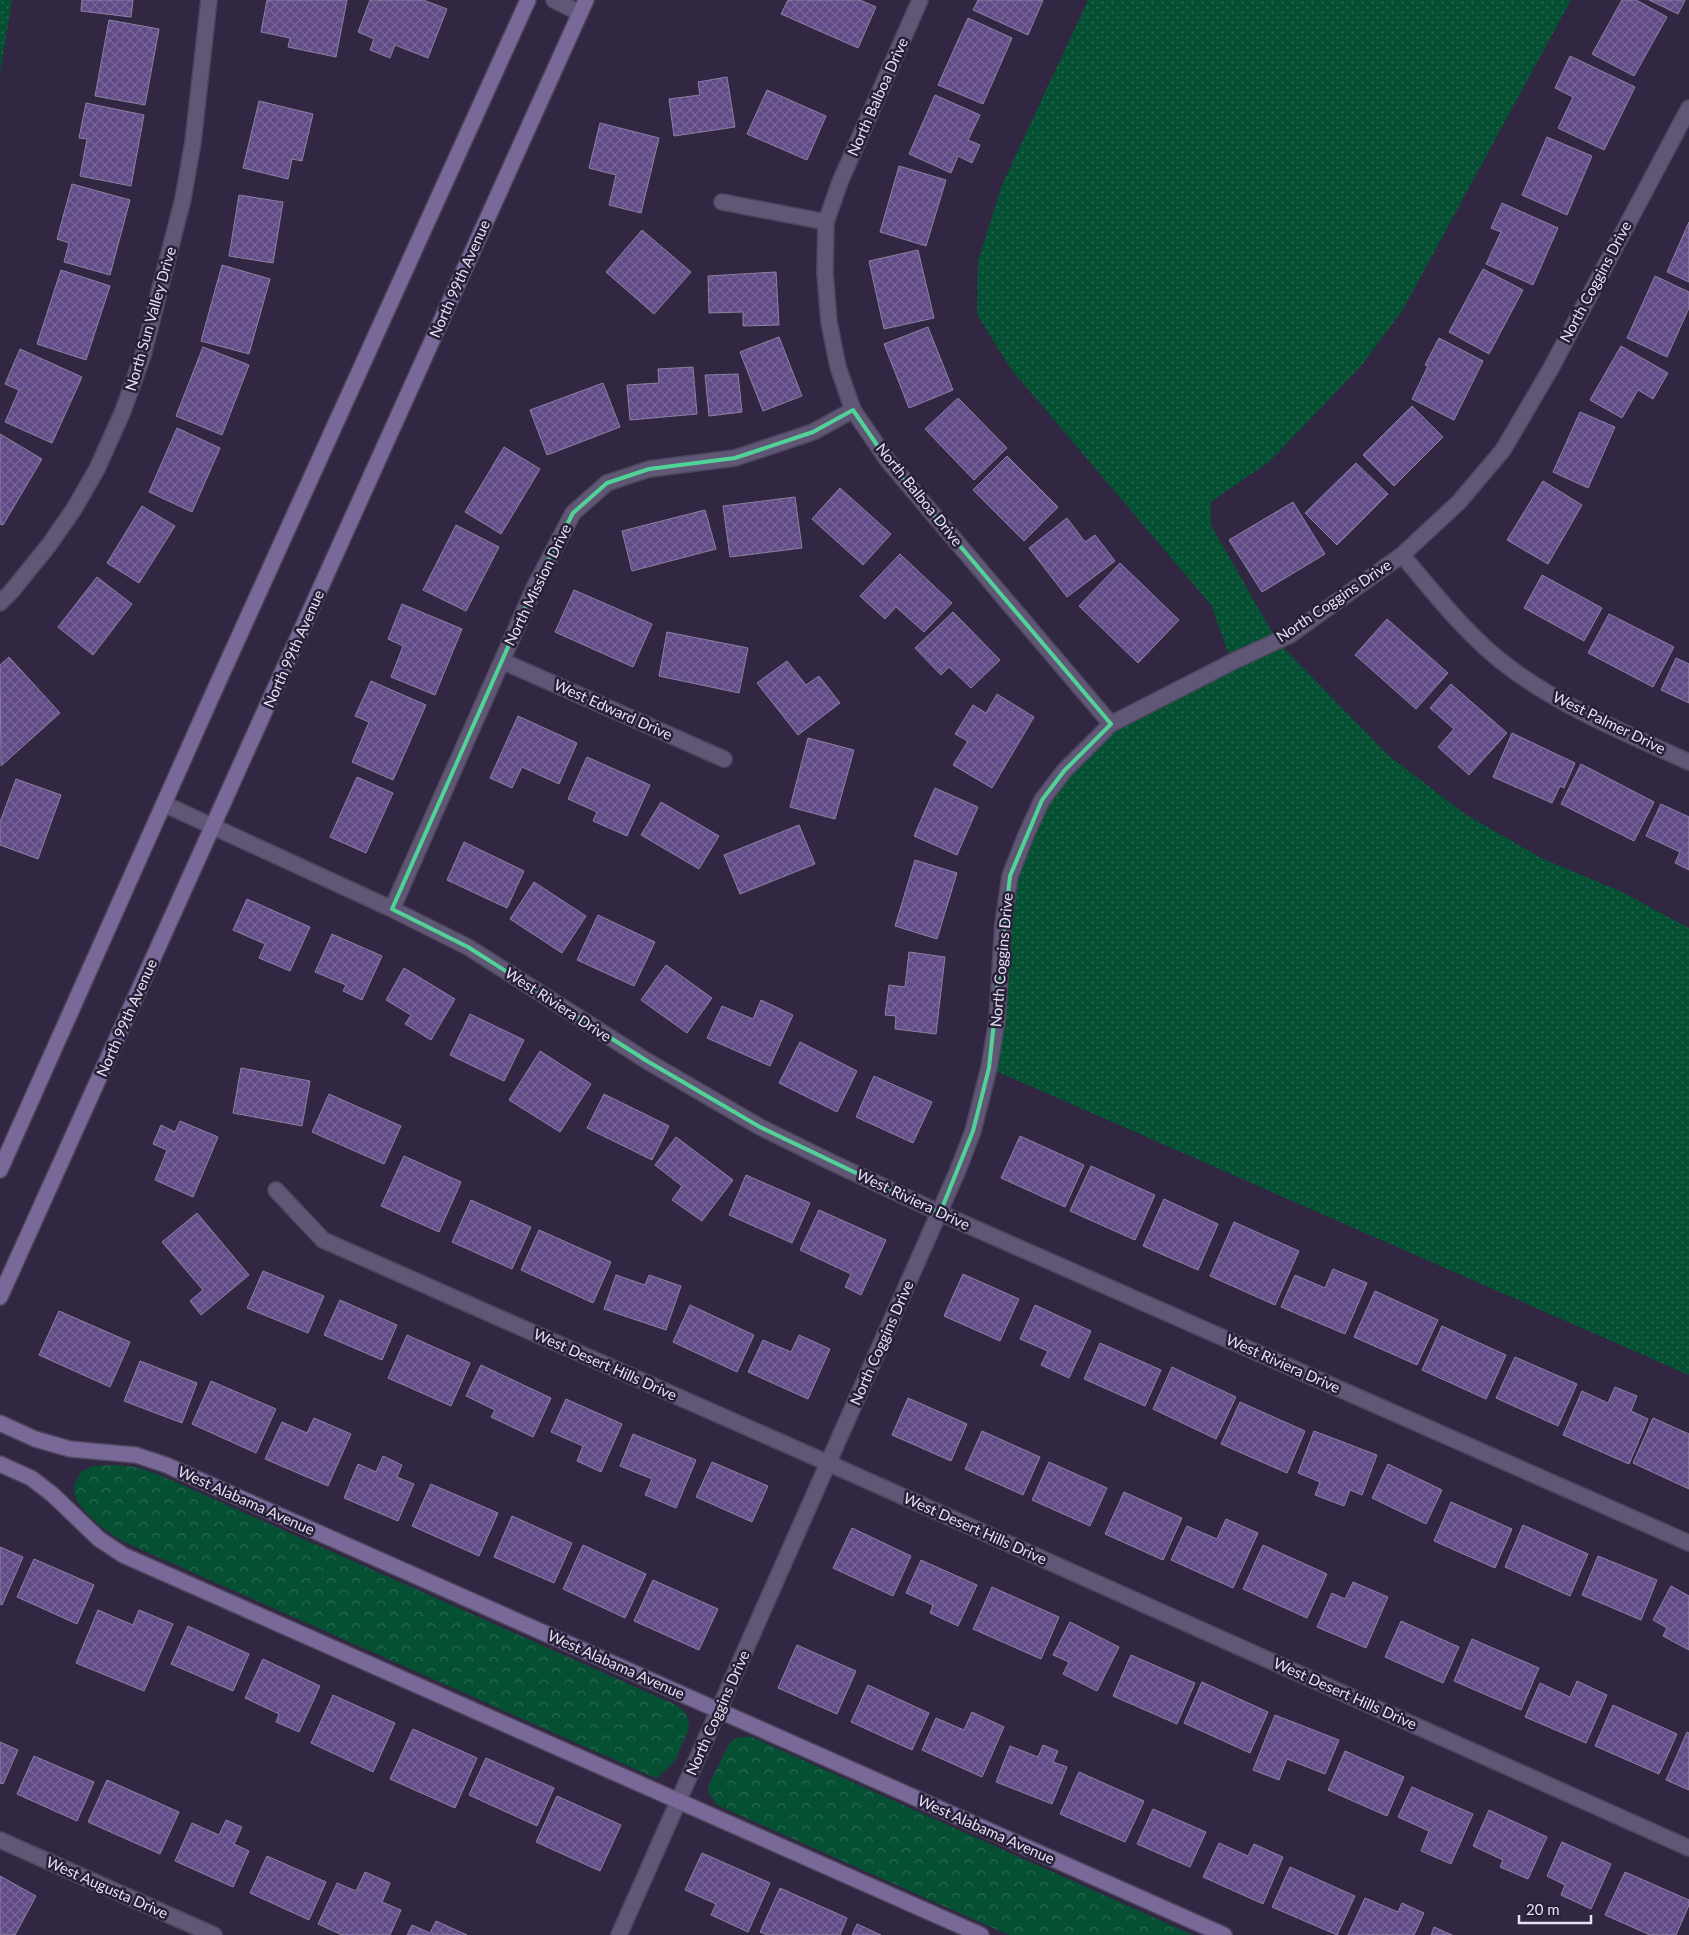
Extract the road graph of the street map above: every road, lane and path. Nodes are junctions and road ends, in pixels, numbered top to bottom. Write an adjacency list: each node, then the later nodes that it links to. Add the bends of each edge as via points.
1 (209, 0): 11 (street, North Sun Valley Drive, via 184,199 143,355 97,469 49,545)
2 (528, 0): 16 (main road)
3 (554, 0): 5 (street)
4 (920, 0): 8 (street, North Balboa Drive, via 840,182)
5 (583, 7): 17 (main road, North 99th Avenue)
6 (1689, 108): 10 (street, North Coggins Drive, via 1550,370 1503,450 1459,502)
7 (722, 202): 8 (street)
8 (826, 222): 9 (street, North Balboa Drive, via 825,273 829,322 838,367)
9 (853, 410): 12 (street, North Mission Drive, via 813,432 735,458 649,469 607,483 573,513 535,586); 13 (street, North Balboa Drive, via 888,461)
10 (1402, 556): 13 (street, North Coggins Drive, via 1290,635); 15 (street, West Palmer Drive, via 1463,626 1509,668 1565,704)
11 (0, 602)
12 (502, 662): 14 (street, West Edward Drive); 18 (street, North Mission Drive)
13 (1111, 724): 21 (street, North Coggins Drive, via 1064,771 1042,800 1010,876 989,1068 973,1131)
14 (724, 759)
15 (1689, 762)
16 (164, 804): 17 (street, West Riviera Drive); 19 (main road)
17 (214, 826): 18 (street, West Riviera Drive); 22 (main road, North 99th Avenue)
18 (392, 908): 21 (street, West Riviera Drive, via 468,947 598,1032 760,1127)
19 (0, 1170)
20 (276, 1190): 24 (street, West Desert Hills Drive, via 323,1240)
21 (940, 1213): 24 (street, North Coggins Drive); 26 (street, West Riviera Drive)
22 (0, 1297)
23 (0, 1423): 27 (main road, West Alabama Avenue, via 35,1439 70,1449 136,1455 166,1465)
24 (828, 1463): 27 (street, North Coggins Drive); 30 (street, West Desert Hills Drive)
25 (0, 1464): 28 (main road, via 31,1478 99,1539 123,1555)
26 (1689, 1543)
27 (719, 1711): 28 (street, North Coggins Drive); 34 (main road, West Alabama Avenue)
28 (679, 1802): 32 (street, North Coggins Drive); 33 (main road)
29 (0, 1840): 31 (street, West Augusta Drive)
30 (1689, 1848)
31 (214, 1935)
32 (619, 1935)
33 (980, 1935)
34 (1224, 1935)

